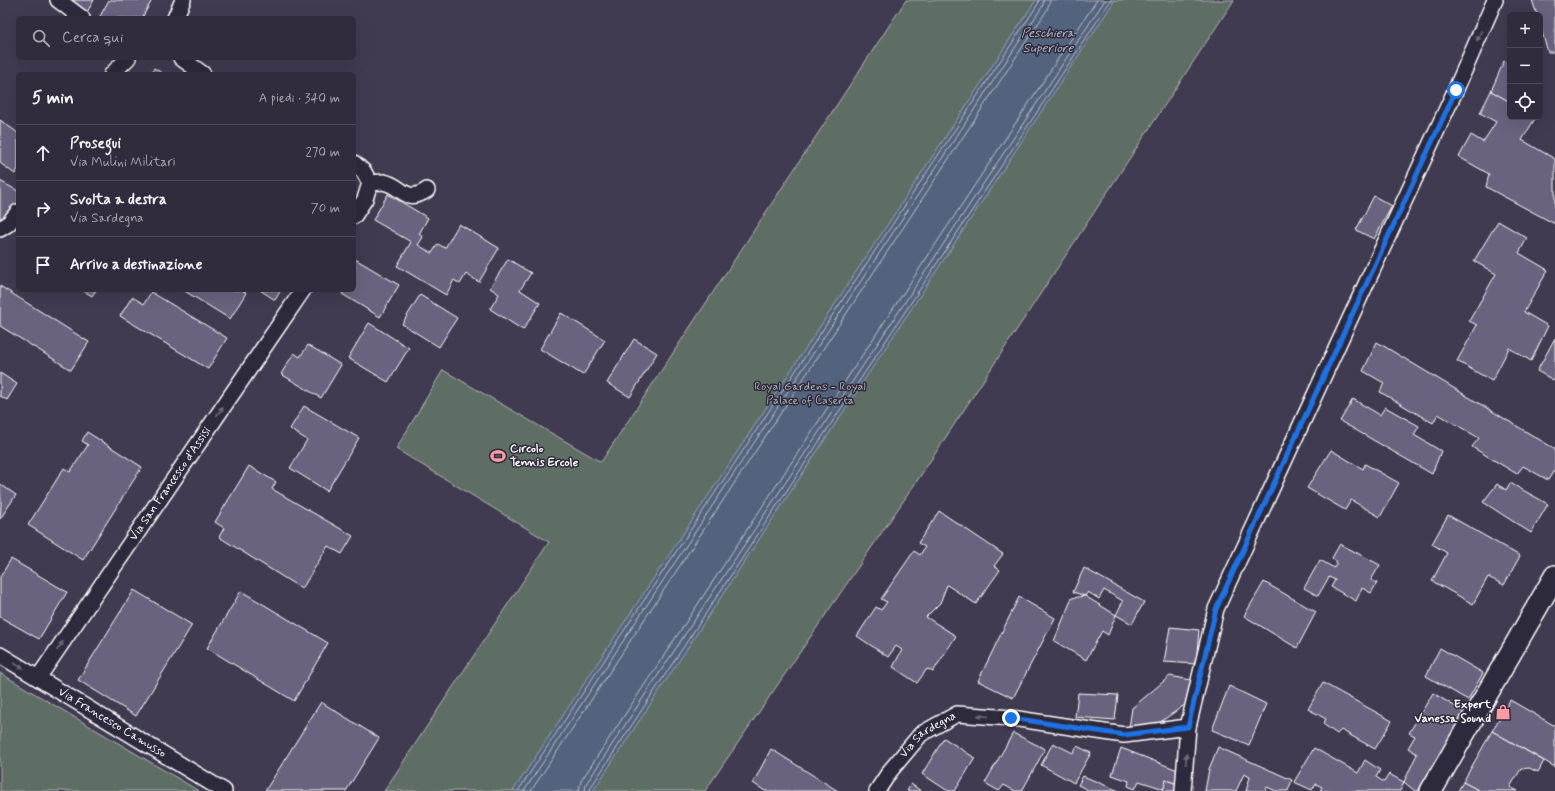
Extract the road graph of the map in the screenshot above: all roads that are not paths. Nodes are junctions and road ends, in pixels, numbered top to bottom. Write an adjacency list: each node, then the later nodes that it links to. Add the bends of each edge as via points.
1 (58, 0): 4 (street)
2 (183, 0): 5 (street)
3 (1495, 0): 20 (street, one-way to 20, via 1456,90 1216,609)
4 (79, 16)
5 (176, 16)
6 (126, 60): 8 (street)
7 (184, 60): 9 (street)
8 (114, 72)
9 (200, 72)
10 (356, 166): 11 (street, via 364,172)
11 (370, 183): 12 (street, via 384,182 410,196); 13 (street)
12 (426, 190)
13 (356, 213)
14 (16, 214): 15 (street)
15 (0, 229)
16 (302, 292): 19 (street, Via San Francesco d'Assisi, one-way to 16)
17 (1555, 576): 24 (street)
18 (0, 655): 19 (street, Via Francesco Camusso, one-way to 19)
19 (38, 678): 21 (street, Via Francesco Camusso)
20 (1188, 727): 22 (street, Via Sardegna, one-way to 22, via 1124,735 1011,718 957,714 921,734); 23 (street, one-way to 20)
21 (224, 791)
22 (877, 791)
23 (1184, 791)
24 (1431, 791)

